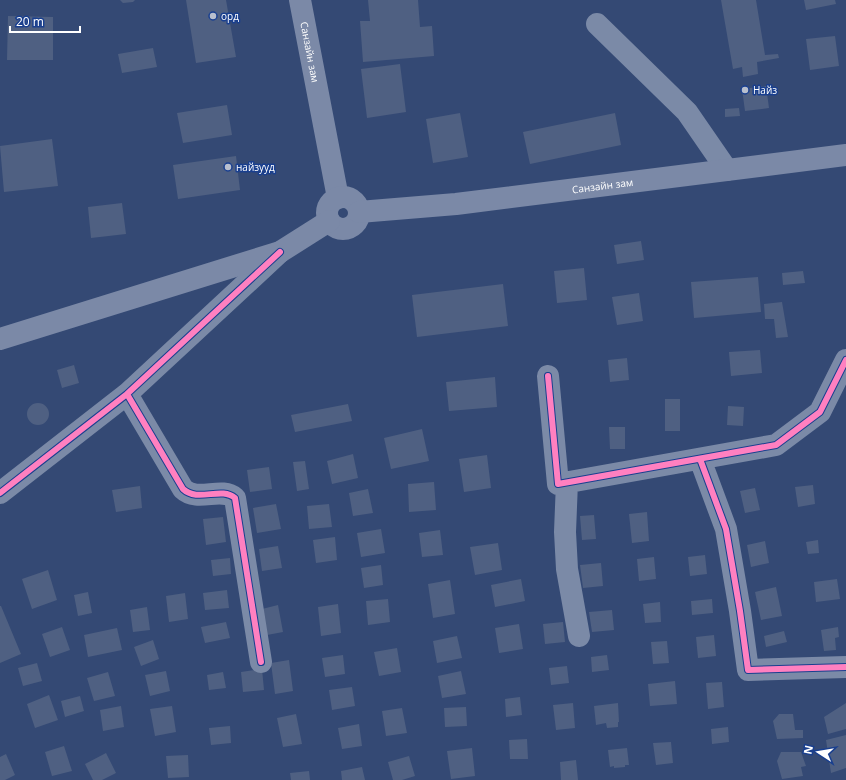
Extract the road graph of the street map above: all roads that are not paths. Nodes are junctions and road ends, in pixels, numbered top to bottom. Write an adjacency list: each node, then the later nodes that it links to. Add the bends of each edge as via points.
1 (300, 0): 5 (main road, Санзайн зам)
2 (596, 24): 4 (street, via 687,112)
3 (846, 155): 4 (main road, Санзайн зам)
4 (727, 170): 6 (main road, Санзайн зам, via 456,204)
5 (338, 198): 6 (main road, via 346,197 352,200); 7 (main road, via 328,207 326,214)
6 (359, 212): 7 (main road, via 354,226 347,229 340,230)
7 (329, 221): 8 (main road)
8 (280, 252): 9 (main road); 12 (street)
9 (0, 339)
10 (846, 360): 13 (street, via 820,412 776,445)
11 (548, 376): 14 (street, via 558,484)
12 (127, 394): 15 (street); 17 (street, via 183,489 193,495 231,494 236,498)
13 (700, 459): 14 (street); 18 (street, via 726,529 748,670)
14 (567, 482): 16 (street, via 567,569)
15 (0, 493)
16 (579, 636)
17 (260, 662)
18 (846, 667)

